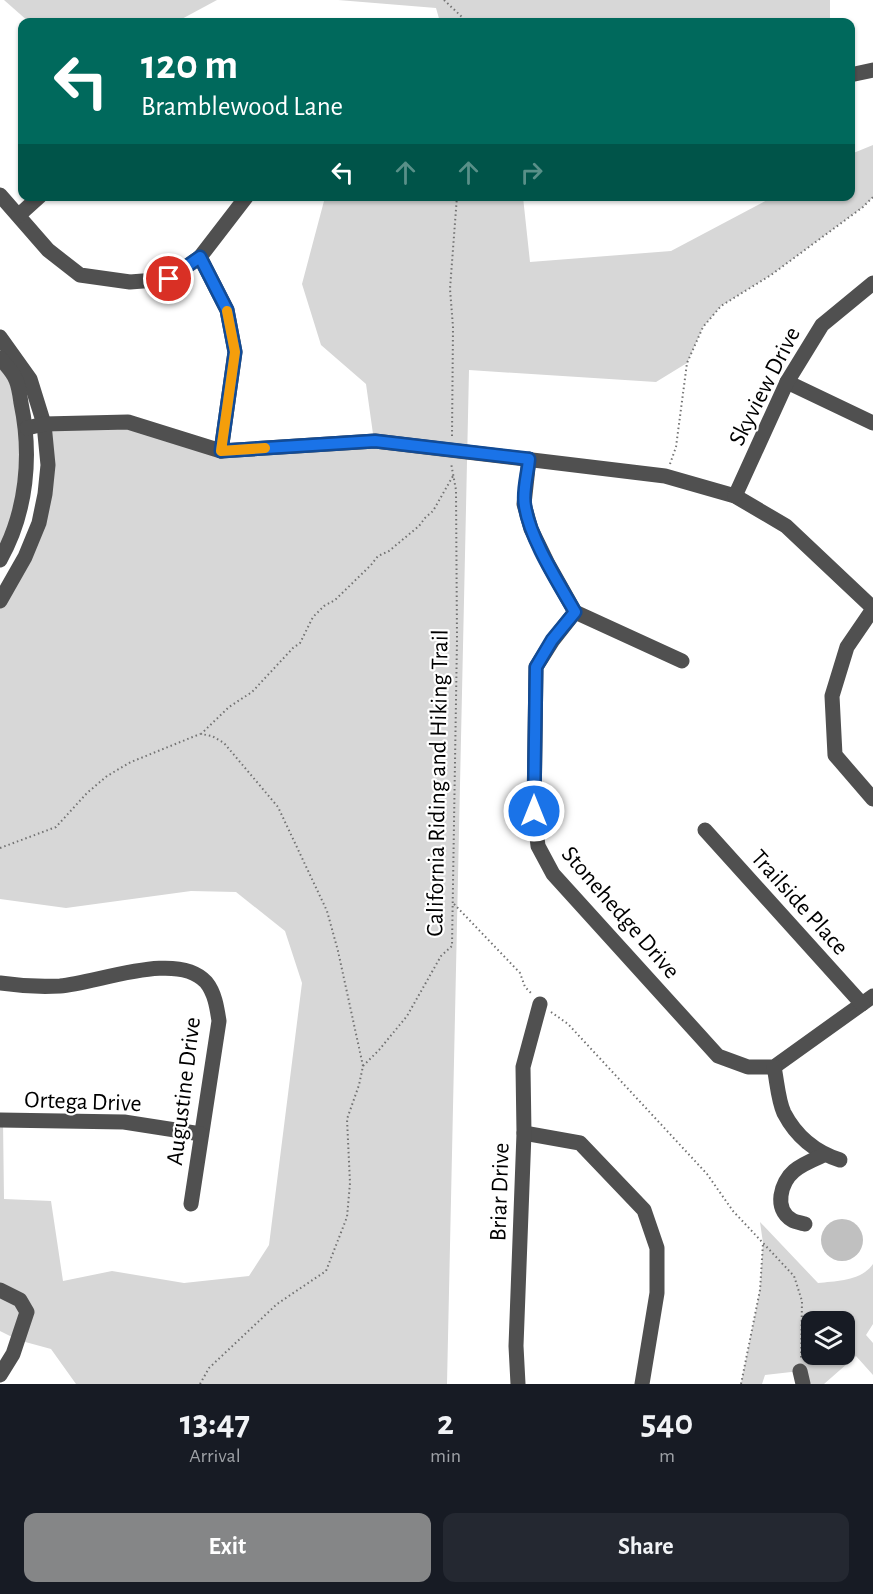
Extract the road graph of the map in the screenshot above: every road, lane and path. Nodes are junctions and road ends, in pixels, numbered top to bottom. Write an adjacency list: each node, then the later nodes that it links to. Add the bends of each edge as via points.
1 (444, 0): 2 (path)
2 (462, 18)
3 (873, 70): 4 (street)
4 (855, 74)
5 (0, 195): 10 (street)
6 (873, 196): 23 (path, via 863,207 722,306 703,327 687,363 676,447)
7 (34, 201): 10 (street)
8 (243, 201): 11 (street)
9 (457, 201): 19 (path, California Riding and Hiking Trail, via 450,289)
10 (19, 215): 11 (street, via 48,250 80,275 130,282 169,279)
11 (200, 257): 20 (street, via 227,310 235,352)
12 (873, 283): 15 (street, Skyview Drive, via 822,325)
13 (0, 337): 17 (street, via 30,379)
14 (0, 358): 18 (street, via 16,379)
15 (787, 382): 16 (street); 24 (street, Skyview Drive)
16 (873, 423)
17 (44, 424): 18 (street); 20 (street, via 128,422); 26 (street, via 48,465 39,524)
18 (27, 428): 25 (street, via 28,464 23,497)
19 (451, 450): 20 (street, via 375,441); 21 (street); 22 (path, California Riding and Hiking Trail)
20 (221, 451)
21 (529, 459): 23 (street); 28 (street, via 524,504 529,521)
22 (453, 476): 30 (path, via 433,511 419,526 378,556 372,566 324,606 313,617 300,643 252,693 229,707); 34 (path, California Riding and Hiking Trail, via 457,659)
23 (665, 476): 24 (street)
24 (735, 496): 27 (street, via 786,526)
25 (0, 560)
26 (0, 601)
27 (873, 608): 31 (street, via 847,647 832,696 835,755)
28 (575, 612): 29 (street); 39 (street, Stonehedge Drive, via 536,667 534,811 538,846 553,874 718,1056 748,1067)
29 (682, 661)
30 (201, 734): 33 (path, via 131,762 87,793 56,827); 38 (path, via 225,743 278,807 288,827 327,912)
31 (873, 799)
32 (705, 830): 36 (street, Trailside Place)
33 (0, 848)
34 (454, 904): 37 (path, via 520,973 525,987); 38 (path, California Riding and Hiking Trail, via 452,946 441,956 407,1016)
35 (0, 983): 42 (street, Augustine Drive, via 61,986 165,966 186,970 206,982 215,998 219,1021)
36 (867, 1000): 39 (street)
37 (540, 1004): 41 (street, Briar Drive, via 523,1067); 47 (path, via 568,1024 707,1174)
38 (363, 1065): 51 (path, via 347,1119 347,1217 326,1271 277,1304 209,1368)
39 (774, 1067): 43 (street, via 783,1111 808,1144)
40 (0, 1120): 42 (street, Ortega Drive, via 124,1122)
41 (524, 1133): 52 (street, Briar Drive); 53 (street, via 580,1143 644,1210 657,1248 657,1293)
42 (201, 1134): 45 (street, Augustine Drive)
43 (824, 1155): 44 (street); 46 (street, via 795,1170 781,1190 783,1209 790,1219)
44 (840, 1160)
45 (191, 1204)
46 (805, 1224)
47 (763, 1243): 50 (path, via 794,1276 802,1301); 54 (path, via 760,1290)
48 (0, 1290): 49 (street, via 20,1300 27,1312 13,1354)
49 (0, 1375)
50 (801, 1378)
51 (200, 1384)
52 (518, 1384)
53 (642, 1384)
54 (741, 1384)

